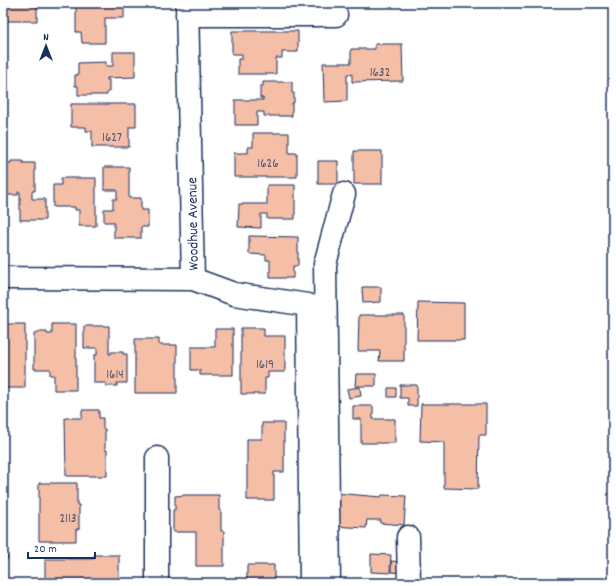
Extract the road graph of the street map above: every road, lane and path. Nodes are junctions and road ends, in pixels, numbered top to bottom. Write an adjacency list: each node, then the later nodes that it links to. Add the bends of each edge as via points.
1 (187, 9): 2 (street); 5 (street, Woodhue Avenue)
2 (336, 15)
3 (344, 194): 10 (street, via 325,264)
4 (3, 276): 5 (street, Woodhue Avenue)
5 (193, 279): 9 (street, via 234,294 308,305)
6 (157, 458): 8 (street)
7 (408, 537): 11 (street)
8 (157, 583)
9 (311, 583)
10 (328, 583)
11 (409, 583)

